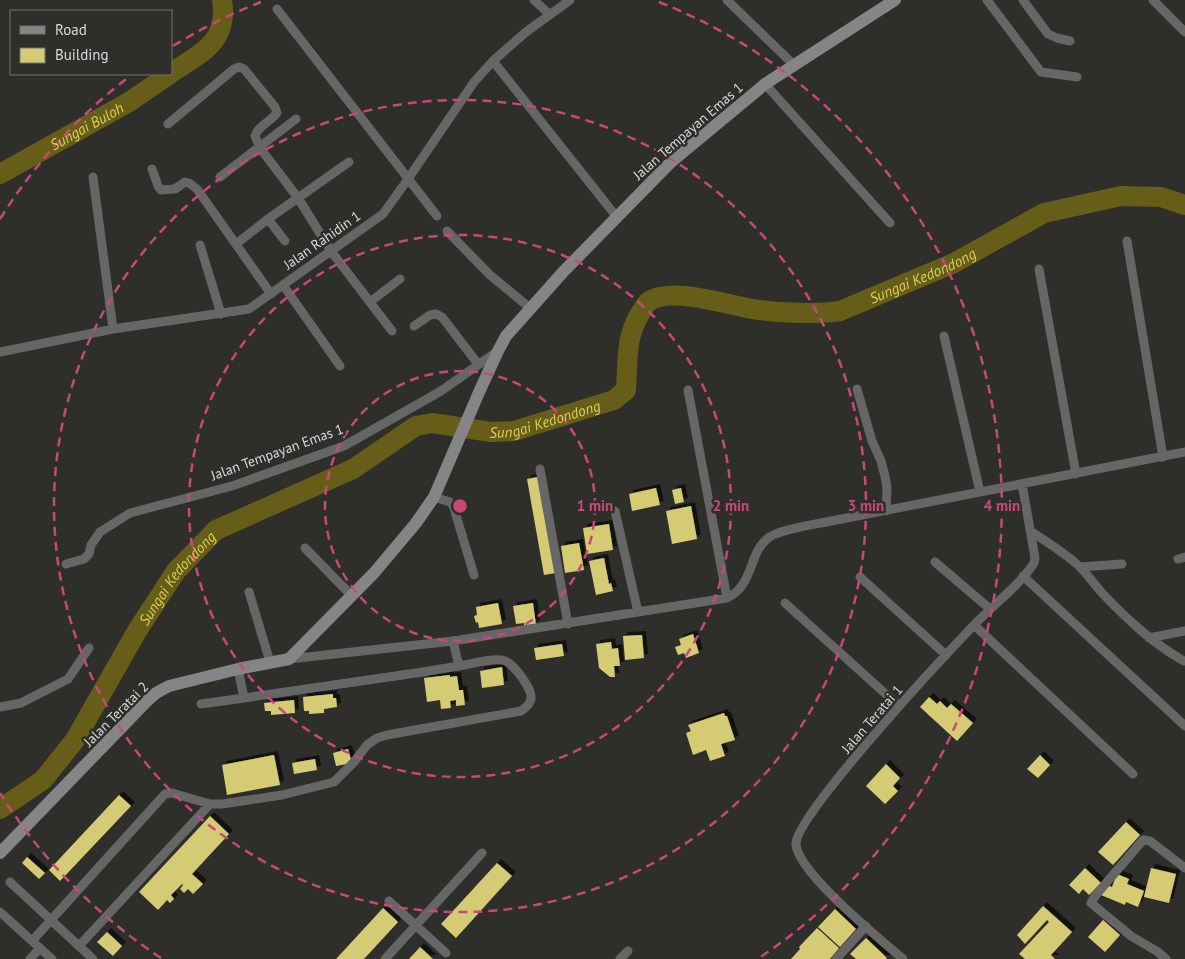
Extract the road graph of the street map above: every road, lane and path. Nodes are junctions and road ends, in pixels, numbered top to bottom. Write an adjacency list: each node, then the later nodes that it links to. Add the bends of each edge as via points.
1 (534, 0): 9 (street)
2 (570, 0): 9 (street, Jalan Rahidin 1)
3 (727, 0): 13 (street)
4 (895, 0): 13 (street, Jalan Tempayan Emas 1)
5 (987, 0): 14 (street, via 1041,72)
6 (1023, 0): 11 (street, via 1048,34)
7 (1153, 0): 10 (street)
8 (277, 9): 23 (street)
9 (550, 15): 12 (street, Jalan Rahidin 1)
10 (1185, 32)
11 (1070, 41)
12 (493, 61): 23 (street, Jalan Rahidin 1, via 474,82); 26 (street)
13 (794, 65): 15 (street, Jalan Tempayan Emas 1)
14 (1077, 77)
15 (765, 84): 26 (street, Jalan Tempayan Emas 1, via 670,163); 28 (street)
16 (296, 119): 18 (street)
17 (168, 124): 18 (street, via 239,67 275,107 273,118 255,136)
18 (260, 148): 22 (street); 24 (street)
19 (349, 162): 24 (street)
20 (152, 169): 32 (street, via 161,190 175,189 185,182 197,190)
21 (93, 177): 43 (street)
22 (220, 177)
23 (408, 179): 25 (street); 34 (street, Jalan Rahidin 1, via 382,214)
24 (298, 198): 27 (street); 34 (street)
25 (437, 216)
26 (616, 216): 40 (street, Jalan Tempayan Emas 1)
27 (268, 219): 30 (street); 32 (street)
28 (890, 223)
29 (447, 231): 40 (street, via 490,275)
30 (285, 241)
31 (1127, 241): 53 (street)
32 (236, 244): 38 (street)
33 (200, 245): 41 (street)
34 (331, 251): 37 (street, Jalan Rahidin 1); 39 (street)
35 (1039, 269): 55 (street)
36 (400, 279): 39 (street)
37 (283, 285): 38 (street, Jalan Rahidin 1); 49 (street)
38 (271, 294): 41 (street, Jalan Rahidin 1, via 249,309)
39 (370, 302): 44 (street)
40 (530, 308): 46 (street, Jalan Tempayan Emas 1, via 506,336)
41 (221, 314): 43 (street, Jalan Rahidin 1)
42 (414, 326): 48 (street, via 430,315 442,317)
43 (113, 330): 47 (street, Jalan Rahidin 1)
44 (392, 331)
45 (944, 336): 57 (street)
46 (498, 351): 48 (street, Jalan Tempayan Emas 1); 58 (street, Jalan Tempayan Emas 1)
47 (0, 352)
48 (478, 364): 64 (street, Jalan Tempayan Emas 1, via 441,390 344,446 232,486 130,513 100,532 84,559)
49 (340, 366)
50 (857, 389): 60 (street, via 885,476)
51 (688, 390): 72 (street)
52 (1185, 452): 53 (street)
53 (1163, 457): 55 (street)
54 (540, 469): 76 (street)
55 (1076, 474): 56 (street)
56 (1022, 484): 57 (street); 61 (street, Jalan Teratai 1)
57 (980, 492): 60 (street)
58 (434, 497): 67 (street, via 453,505); 71 (street, Jalan Tempayan Emas 1, via 416,523)
59 (615, 510): 75 (street)
60 (886, 510): 72 (street, via 773,534 762,545 743,585)
61 (1030, 531): 66 (street); 68 (street, Jalan Teratai 1, via 1035,558)
62 (305, 548): 71 (street)
63 (935, 562): 74 (street)
64 (66, 564)
65 (1122, 564): 66 (street)
66 (1080, 567): 79 (street)
67 (474, 575)
68 (1023, 576): 74 (street, Jalan Teratai 1); 92 (street)
69 (860, 577): 82 (street)
70 (249, 592): 85 (street)
71 (352, 596): 83 (street, Jalan Tempayan Emas 1)
72 (727, 598): 75 (street)
73 (785, 603): 90 (street)
74 (990, 609): 77 (street, Jalan Teratai 1)
75 (638, 612): 76 (street)
76 (568, 624): 80 (street)
77 (974, 626): 82 (street, Jalan Teratai 1); 93 (street)
78 (1185, 631): 79 (street)
79 (1149, 638): 84 (street)
80 (453, 641): 83 (street); 86 (street)
81 (89, 648): 91 (street, via 68,679 20,703)
82 (946, 655): 90 (street, Jalan Teratai 1)
83 (289, 659): 85 (street, Jalan Teratai 2)
84 (1184, 661)
85 (270, 662): 87 (street, Jalan Teratai 2)
86 (459, 666): 88 (street); 94 (street, via 500,659 508,661 527,686 531,695 529,704 521,711 377,738 367,744 334,782 282,794)
87 (238, 669): 88 (street); 95 (street, Jalan Teratai 2, via 169,686 156,693)
88 (244, 698): 89 (street)
89 (201, 704)
90 (900, 706): 103 (street, Jalan Teratai 1, via 814,810 797,838 796,845 806,866 825,889)
91 (0, 707)
92 (1185, 726)
93 (1133, 774)
94 (210, 804): 101 (street, via 165,794); 105 (street)
95 (0, 853)
96 (482, 853): 102 (street)
97 (1185, 868): 116 (street, via 1150,840 1143,840 1091,903 1131,936)
98 (10, 882): 101 (street)
99 (389, 901): 102 (street)
100 (0, 912): 104 (street)
101 (51, 920): 104 (street); 105 (street)
102 (416, 925): 108 (street); 112 (street)
103 (866, 926): 114 (street); 115 (street, Jalan Teratai 1)
104 (32, 941): 106 (street)
105 (79, 946): 111 (street)
106 (40, 948): 109 (street); 110 (street)
107 (628, 951): 113 (street)
108 (446, 953)
109 (30, 959)
110 (52, 959)
111 (93, 959)
112 (385, 959)
113 (620, 959)
114 (836, 959)
115 (903, 959)
116 (1166, 959)

